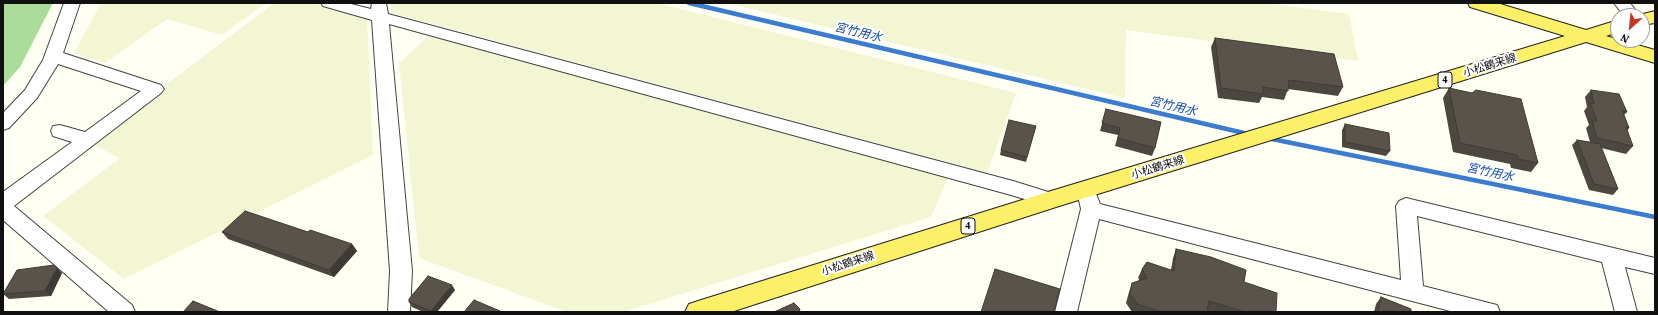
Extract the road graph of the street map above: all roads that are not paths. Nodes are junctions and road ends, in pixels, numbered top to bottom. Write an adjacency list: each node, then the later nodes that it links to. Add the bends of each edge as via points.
1 (72, 3): 7 (street)
2 (329, 3): 4 (street)
3 (1477, 3): 6 (main road)
4 (379, 9): 13 (street); 20 (street, via 401,271)
5 (1610, 29): 6 (main road, 小松鶴来線 / 4)
6 (1587, 37): 8 (main road); 12 (main road, 小松鶴来線 / 4, via 1239,142 1178,162)
7 (53, 56): 9 (street, via 31,94); 11 (street, via 155,89)
8 (1655, 57)
9 (3, 124)
10 (60, 131): 11 (street)
11 (88, 140): 14 (street)
12 (1088, 199): 13 (main road, 小松鶴来線 / 4); 18 (street); 22 (street)
13 (1051, 200): 21 (main road, 小松鶴来線 / 4)
14 (3, 203)
15 (3, 208): 19 (street)
16 (1611, 255): 17 (street); 18 (street, via 1406,206); 24 (street)
17 (1655, 266)
18 (1413, 292): 23 (street)
19 (124, 312)
20 (399, 312)
21 (698, 312)
22 (1066, 312)
23 (1489, 312)
24 (1626, 312)

